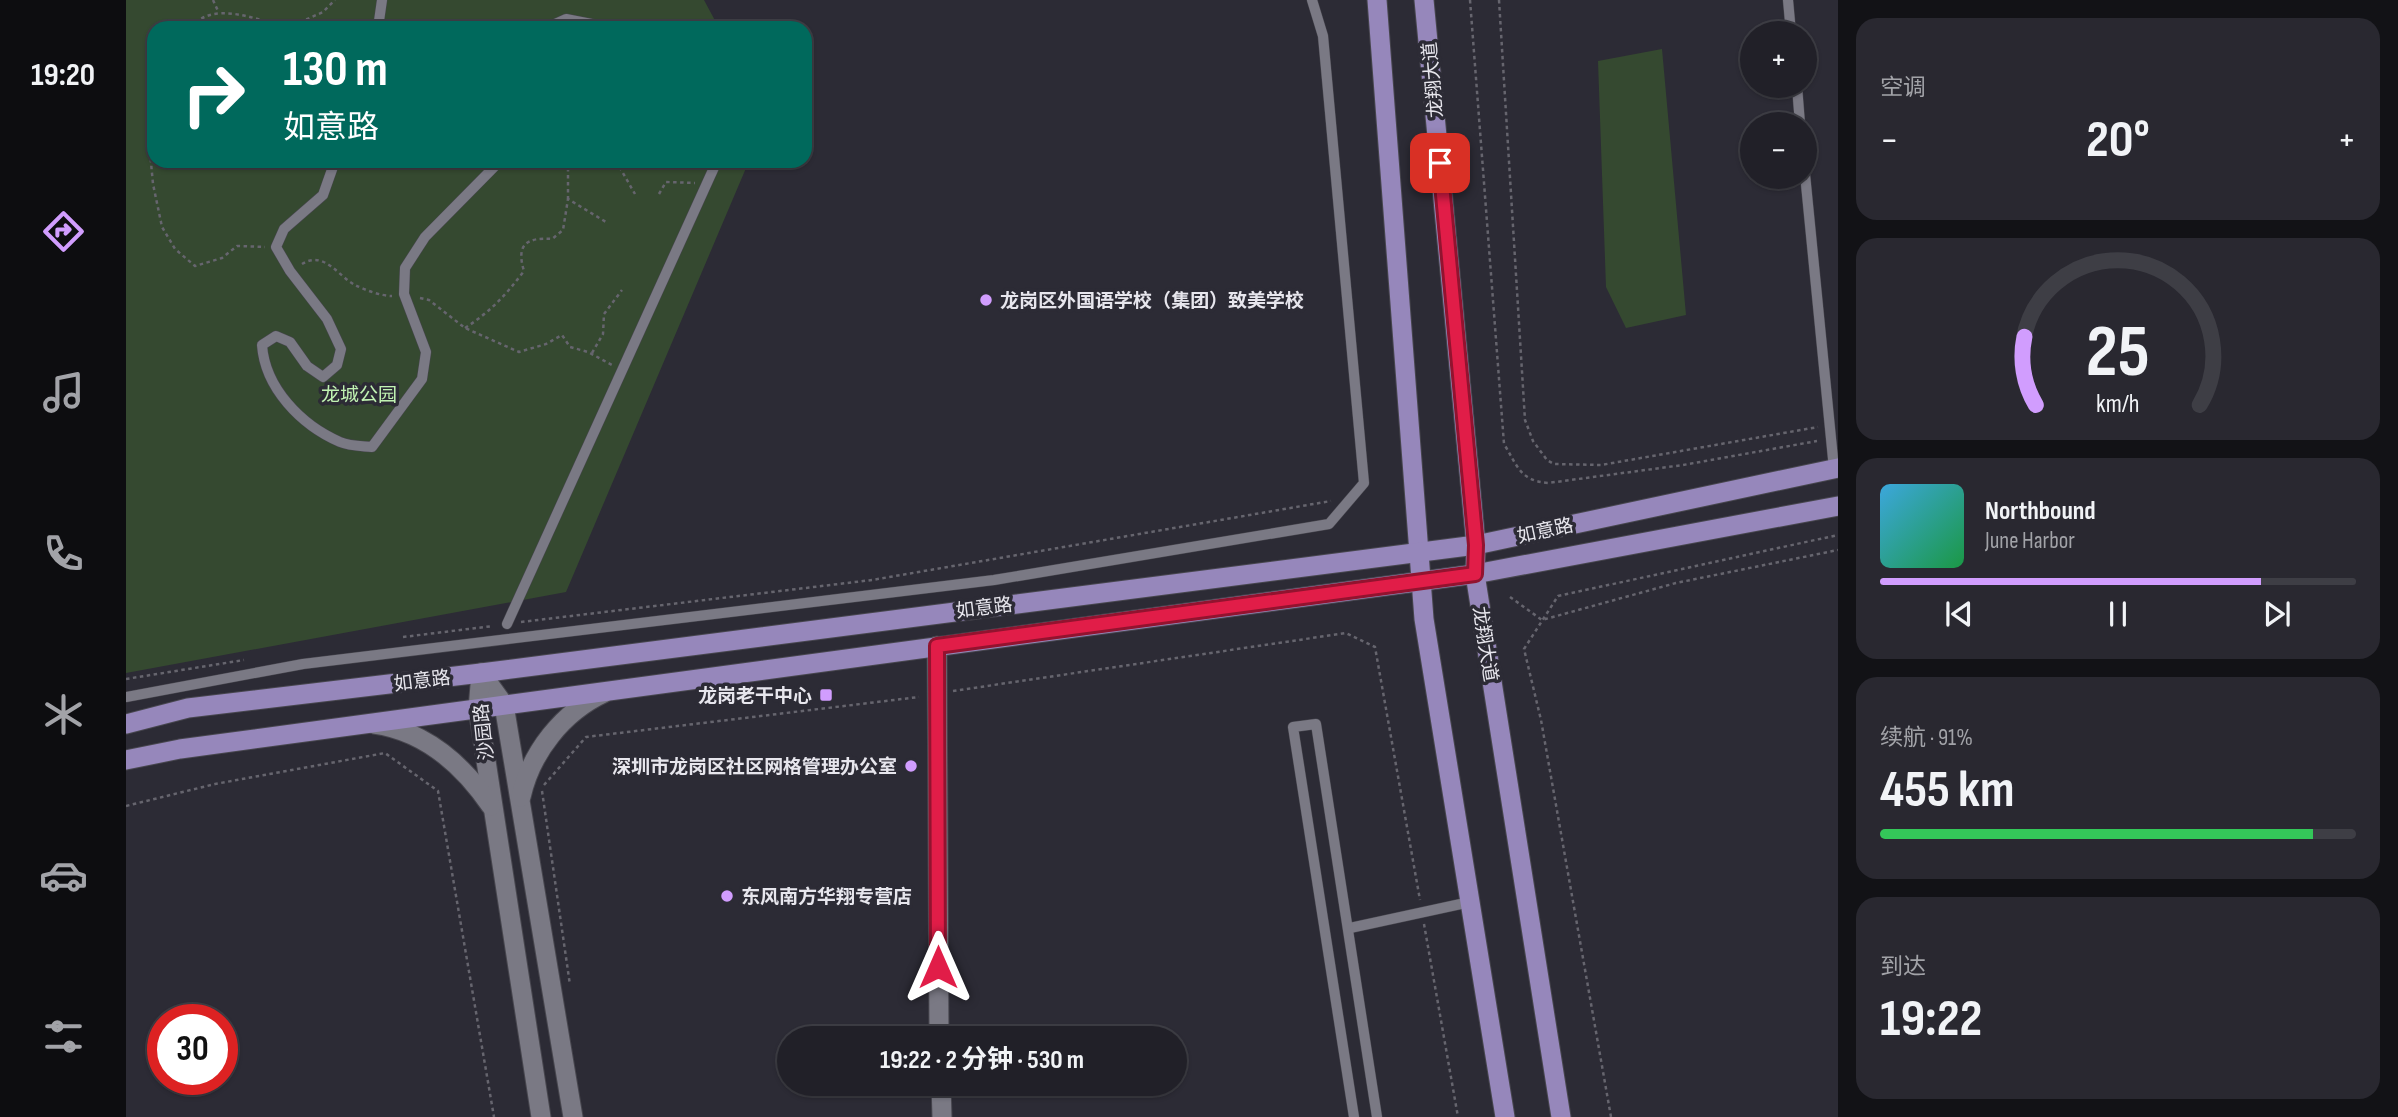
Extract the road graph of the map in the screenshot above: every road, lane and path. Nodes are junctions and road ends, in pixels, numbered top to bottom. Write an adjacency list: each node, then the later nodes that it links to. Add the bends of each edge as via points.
1 (213, 0): 10 (path)
2 (335, 0): 13 (path, via 323,12)
3 (382, 0): 14 (lane)
4 (1312, 0): 38 (lane, via 1322,36 1364,483)
5 (1377, 0): 43 (main road)
6 (1424, 0): 41 (main road, 龙翔大道)
7 (1470, 0): 36 (path, via 1504,444 1525,477 1548,483)
8 (1499, 0): 35 (path, via 1525,419 1542,454 1554,464 1601,465)
9 (1788, 0): 15 (lane)
10 (218, 11): 11 (path); 12 (path)
11 (196, 21)
12 (264, 21)
13 (302, 21)
14 (379, 21)
15 (1790, 21)
16 (152, 168): 28 (path, via 162,227 175,249 195,266 222,258 237,246)
17 (333, 168): 28 (lane, via 323,195 284,229)
18 (493, 168): 31 (lane, via 425,237 405,268)
19 (568, 168): 26 (path)
20 (620, 168): 24 (path)
21 (714, 168): 22 (lane)
22 (707, 183): 25 (path, via 666,182); 47 (lane)
23 (1806, 189): 35 (lane)
24 (635, 194)
25 (659, 194)
26 (568, 199): 27 (path); 32 (path, via 563,230 552,239 537,238 524,245 519,256 524,271 506,296)
27 (607, 222)
28 (276, 247): 29 (lane)
29 (290, 271): 31 (path, via 307,261 331,264 353,284 388,296); 31 (lane, via 327,319 341,349 337,365 323,377 307,366 290,342 276,336 262,345 263,364 282,398 309,424 342,443 372,447 422,379 426,352)
30 (622, 290): 33 (path, via 604,314 603,334)
31 (404, 295): 32 (path, via 429,300)
32 (465, 328): 33 (path, via 519,352 562,335 570,346)
33 (592, 353): 34 (path)
34 (614, 366)
35 (1830, 424): 36 (lane)
36 (1831, 439): 37 (lane)
37 (1836, 468): 41 (main road, 如意路)
38 (1352, 498): 47 (path, via 872,580); 55 (lane, via 1329,523 994,580 303,664)
39 (1838, 506): 44 (main road, 如意路)
40 (1838, 535): 79 (path, via 1558,596 1524,649 1541,719)
41 (1476, 545): 43 (main road, 如意路); 44 (main road, 龙翔大道)
42 (1838, 550): 46 (path, via 1676,583 1542,620)
43 (1419, 552): 45 (main road); 51 (main road, 如意路)
44 (1475, 574): 45 (main road, 如意路); 78 (main road, 龙翔大道)
45 (1421, 581): 49 (main road, 如意路); 64 (main road)
46 (1510, 597)
47 (507, 624): 48 (path)
48 (393, 639)
49 (937, 646): 53 (main road, 如意路); 54 (street)
50 (255, 659): 52 (path)
51 (481, 673): 56 (street, 沙园路); 57 (street, 沙园路); 59 (main road, 如意路, via 188,708)
52 (126, 679)
53 (606, 691): 56 (main road, 如意路); 61 (street, via 585,701 555,731 531,768)
54 (938, 694): 65 (path, via 1346,633 1375,648); 67 (path, via 586,737 542,788); 68 (street)
55 (126, 696)
56 (504, 705): 57 (main road, 如意路); 61 (street, 沙园路)
57 (478, 709): 58 (main road, 如意路); 63 (street, 沙园路)
58 (369, 723): 60 (main road, 如意路); 63 (street, via 392,726 431,744 466,773)
59 (126, 724)
60 (126, 760)
61 (520, 801): 72 (street, 沙园路)
62 (126, 806): 70 (path, via 215,784 385,753 438,791)
63 (494, 810): 71 (street, 沙园路)
64 (1470, 902): 65 (lane); 77 (main road)
65 (1422, 912): 66 (lane); 76 (path)
66 (1350, 928): 74 (lane, via 1316,724 1293,727); 75 (lane)
67 (572, 994)
68 (939, 1026)
69 (941, 1096): 73 (street)
70 (494, 1117)
71 (541, 1117)
72 (573, 1117)
73 (942, 1117)
74 (1354, 1117)
75 (1377, 1117)
76 (1458, 1117)
77 (1505, 1117)
78 (1560, 1117)
79 (1611, 1117)

